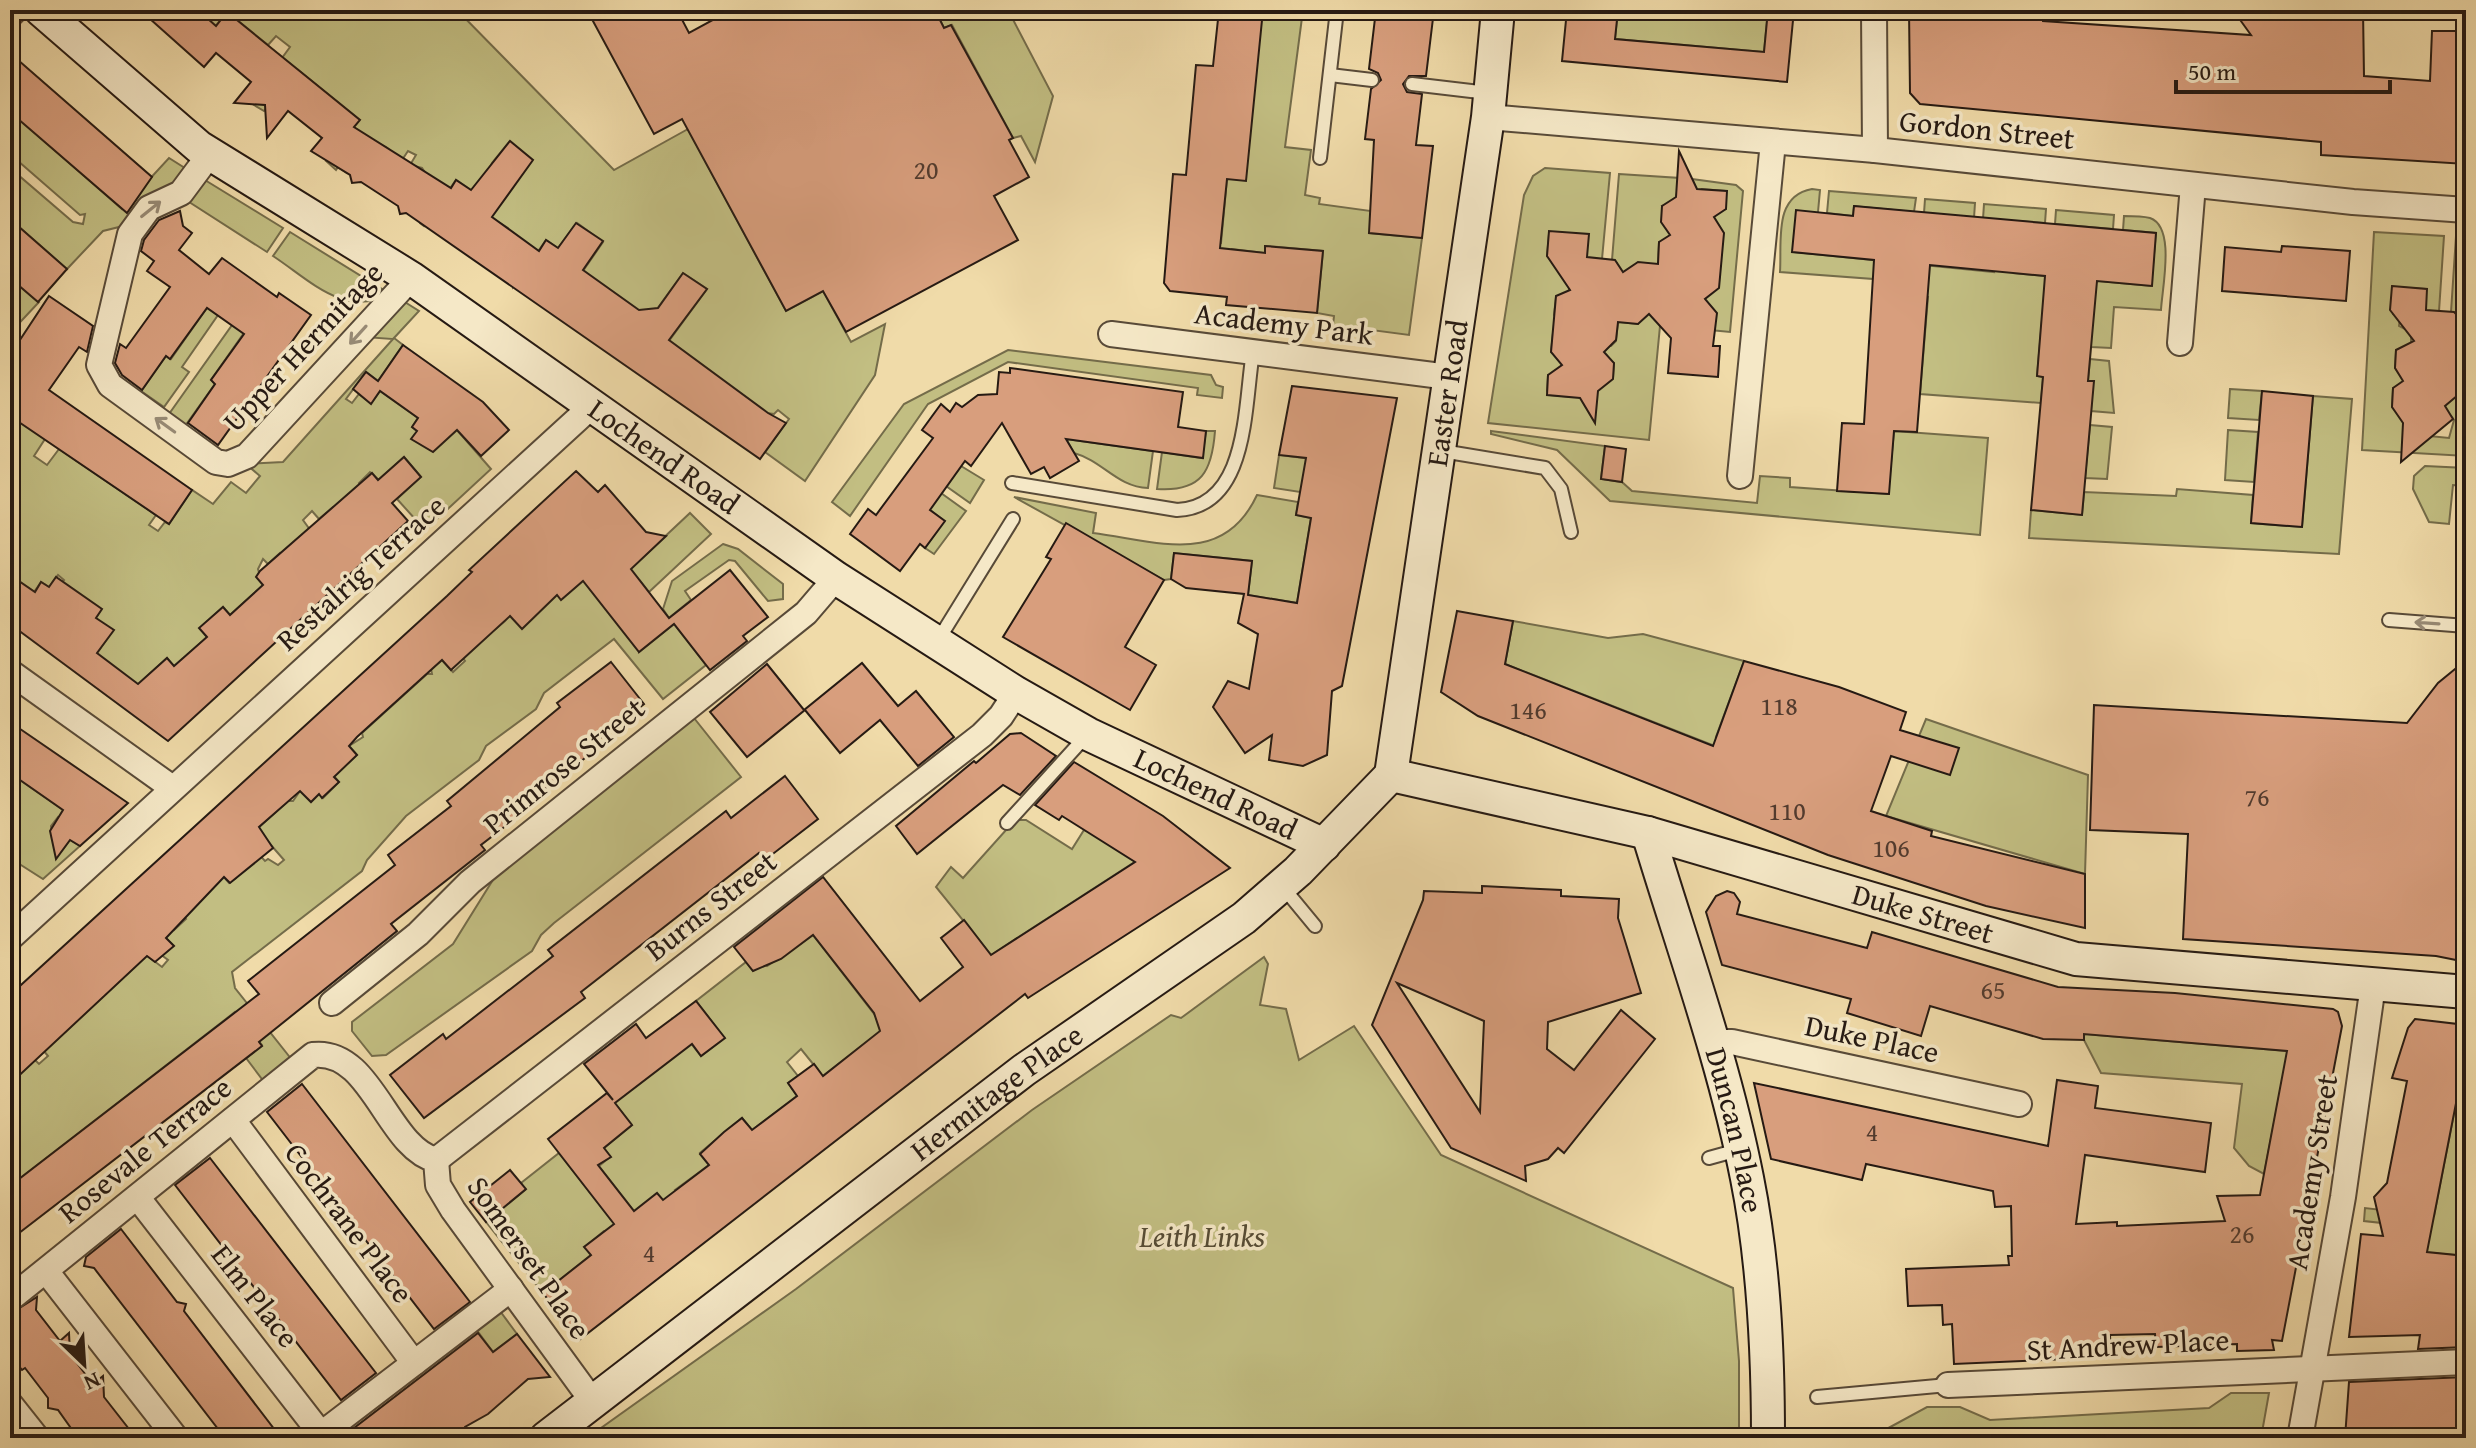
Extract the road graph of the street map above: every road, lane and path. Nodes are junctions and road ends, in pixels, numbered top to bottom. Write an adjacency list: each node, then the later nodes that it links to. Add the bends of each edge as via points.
1 (15, 10): 6 (street)
2 (41, 10): 13 (street, Lochend Road)
3 (1337, 10): 7 (lane)
4 (1498, 10): 10 (street, Easter Road)
5 (1874, 10): 12 (street)
6 (10, 15)
7 (1330, 75): 8 (lane); 14 (lane)
8 (1372, 80)
9 (1412, 84): 10 (lane)
10 (1489, 105): 11 (street, Gordon Street); 21 (street, Easter Road)
11 (1773, 142): 12 (street, Gordon Street); 24 (street)
12 (1875, 150): 15 (street, Gordon Street)
13 (210, 154): 17 (street, Lochend Road); 17 (street, Upper Hermitage, one-way to 13, via 247,456 228,464 216,462 110,385 99,357 133,227 149,208 181,193)
14 (1320, 158)
15 (2193, 185): 16 (street, Gordon Street); 19 (street)
16 (2466, 210)
17 (411, 278): 22 (street, Lochend Road)
18 (1111, 334): 20 (street, Academy Park)
19 (2180, 343)
20 (1253, 352): 21 (street, Academy Park); 25 (lane, via 1234,469 1222,492 1204,505 1177,510)
21 (1449, 377): 23 (street, Easter Road)
22 (593, 405): 28 (street, Lochend Road); 36 (street, Restalrig Terrace)
23 (1439, 450): 27 (lane, via 1545,468 1561,489); 35 (street, Easter Road)
24 (1740, 476)
25 (1012, 483)
26 (1013, 519): 31 (lane)
27 (1571, 532)
28 (836, 578): 31 (street, Lochend Road); 45 (street, Primrose Street, via 806,613 470,882 418,934)
29 (2389, 620): 30 (lane, one-way to 29)
30 (2466, 626)
31 (937, 643): 33 (street, Lochend Road)
32 (10, 672): 36 (street)
33 (1016, 693): 34 (street, Lochend Road); 52 (street, Burns Street, via 991,728)
34 (1088, 734): 37 (lane); 39 (street, Lochend Road)
35 (1391, 775): 38 (street, Duke Street); 39 (street, Hermitage Place)
36 (171, 787): 42 (street, Restalrig Terrace)
37 (1007, 823)
38 (1648, 833): 43 (street, Duke Street, via 2076,959); 46 (street, Duncan Place)
39 (1324, 845): 40 (street, Hermitage Place)
40 (1282, 886): 41 (lane); 62 (street, Hermitage Place, via 1197,953 1024,1070)
41 (1315, 926)
42 (10, 938)
43 (2373, 985): 44 (street, Duke Street); 59 (street, Academy Street)
44 (2466, 992)
45 (332, 1003)
46 (1712, 1042): 48 (street, Duke Place); 50 (street, Duncan Place)
47 (321, 1054): 49 (street, Rosevale Terrace); 52 (street, Somerset Place, via 345,1062 417,1151)
48 (2019, 1104)
49 (233, 1120): 53 (street, Rosevale Terrace); 58 (street, Cochrane Place)
50 (1741, 1149): 51 (lane); 68 (street, Duncan Place, via 1763,1296)
51 (1709, 1158)
52 (436, 1160): 55 (street, Somerset Place, via 441,1191)
53 (138, 1198): 54 (street, Rosevale Terrace); 64 (street, Elm Place)
54 (46, 1271): 56 (street, Rosevale Terrace); 66 (street)
55 (511, 1289): 58 (street); 62 (street, Somerset Place)
56 (10, 1299)
57 (2466, 1362): 59 (street, St Andrew Place)
58 (414, 1363): 64 (street)
59 (2312, 1368): 60 (street, St Andrew Place); 69 (street, Academy Street)
60 (1948, 1385): 61 (lane)
61 (1817, 1397)
62 (593, 1402): 67 (street, Hermitage Place)
63 (10, 1404): 65 (street)
64 (318, 1436)
65 (37, 1438)
66 (176, 1438)
67 (546, 1438)
68 (1768, 1438)
69 (2300, 1438)

